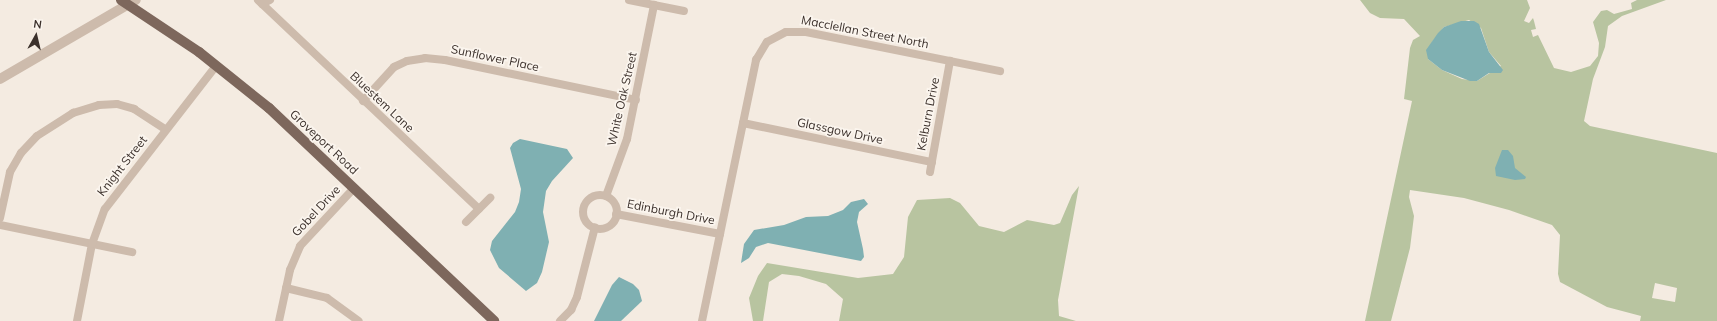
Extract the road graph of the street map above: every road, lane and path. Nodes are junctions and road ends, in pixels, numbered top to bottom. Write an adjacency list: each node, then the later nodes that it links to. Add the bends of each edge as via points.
1 (630, 0): 4 (street)
2 (263, 1): 11 (street, Bluestem Lane)
3 (128, 2): 7 (main road, Groveport Road); 9 (street)
4 (654, 5): 5 (street); 10 (street, White Oak Street)
5 (684, 11)
6 (950, 61): 8 (street); 12 (street, Macclellan Street North, via 806,32 786,32 772,38 759,52); 14 (street, Kelburn Drive)
7 (216, 66): 13 (street, Knight Street); 16 (main road, Groveport Road, via 269,108)
8 (1000, 71)
9 (0, 79)
10 (636, 100): 11 (street, Sunflower Place, via 425,58 407,61 394,68); 17 (street, White Oak Street, via 627,139)
11 (363, 101): 19 (street, Bluestem Lane)
12 (743, 124): 14 (street, Glassgow Drive); 25 (street)
13 (166, 130): 21 (street, via 134,109 117,104 99,104 73,113 37,136 21,153 10,172); 26 (street, Knight Street, via 104,209)
14 (932, 162): 15 (street, Kelburn Drive)
15 (930, 172)
16 (354, 188): 28 (street, Gobel Drive, via 300,246); 32 (main road, Groveport Road)
17 (606, 196): 20 (street, via 614,203); 24 (street, via 591,198 584,206 584,216)
18 (490, 198): 19 (street)
19 (479, 209): 22 (street)
20 (616, 214): 24 (street, via 611,224); 25 (street, Edinburgh Drive)
21 (0, 218)
22 (466, 222)
23 (0, 225): 26 (street)
24 (594, 227): 33 (street, via 577,297 571,310)
25 (720, 234): 34 (street)
26 (92, 244): 27 (street); 29 (street, Knight Street)
27 (132, 252)
28 (286, 288): 30 (street, Gobel Drive); 31 (street, via 327,298)
29 (76, 321)
30 (279, 321)
31 (359, 321)
32 (494, 321)
33 (560, 321)
34 (702, 321)

